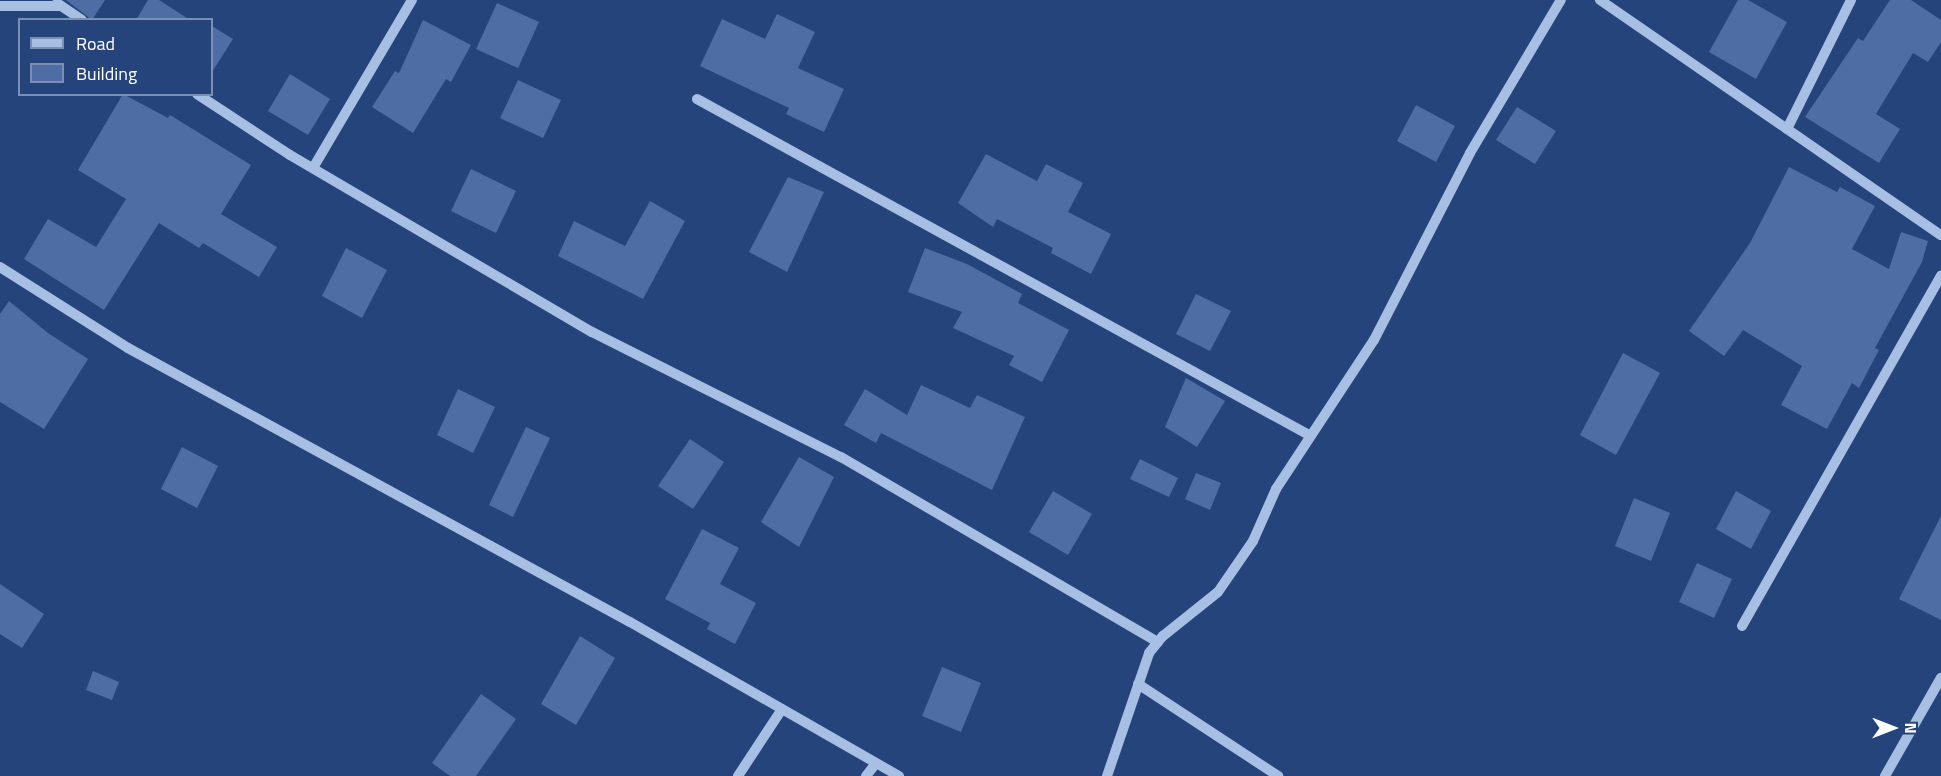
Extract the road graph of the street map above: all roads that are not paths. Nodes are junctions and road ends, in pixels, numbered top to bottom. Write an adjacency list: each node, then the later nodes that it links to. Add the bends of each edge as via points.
1 (412, 0): 11 (street)
2 (1561, 0): 15 (street, via 1470,153 1374,340)
3 (1600, 0): 10 (street)
4 (1851, 0): 10 (street)
5 (57, 3): 6 (street); 7 (street)
6 (0, 6)
7 (79, 18)
8 (200, 96): 11 (street)
9 (697, 99): 15 (street)
10 (1787, 129): 12 (street)
11 (313, 168): 17 (street, via 592,332 841,458)
12 (1941, 235)
13 (0, 267): 20 (street, via 128,348)
14 (1941, 276): 16 (street)
15 (1309, 435): 17 (street, via 1276,489 1253,541 1218,592)
16 (1742, 626)
17 (1158, 642): 19 (street, via 1149,653)
18 (1941, 678): 27 (street)
19 (1138, 684): 25 (street); 26 (street)
20 (782, 709): 21 (street); 22 (street)
21 (876, 763): 23 (street); 24 (street)
22 (738, 776)
23 (867, 776)
24 (899, 776)
25 (1107, 776)
26 (1278, 776)
27 (1885, 776)

